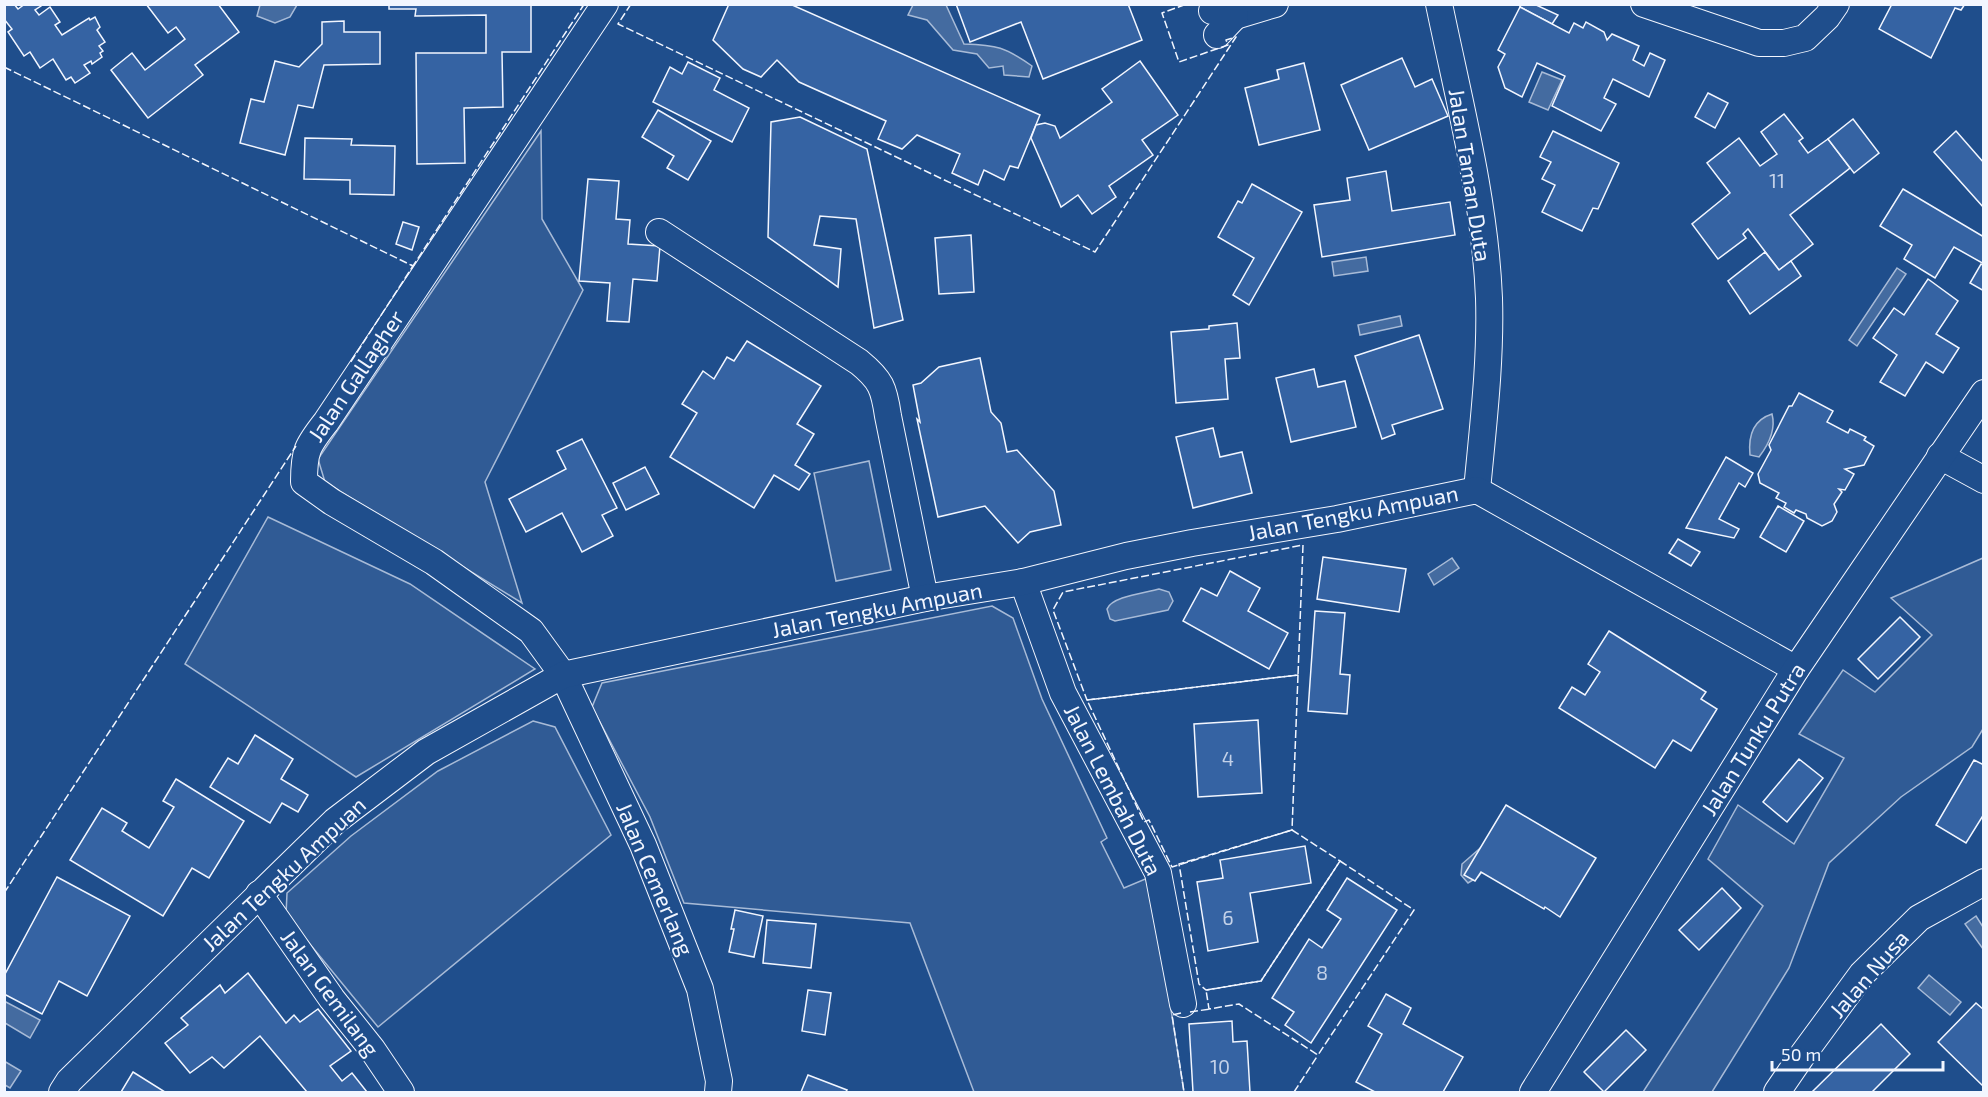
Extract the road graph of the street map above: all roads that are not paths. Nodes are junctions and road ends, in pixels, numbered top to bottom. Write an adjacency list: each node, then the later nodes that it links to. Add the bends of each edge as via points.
1 (605, 4): 15 (street, Jalan Gallagher, via 309,444 304,459 304,482 434,562 531,631)
2 (1275, 4): 6 (street)
3 (1439, 4): 11 (street, Jalan Taman Duta, via 1481,211 1489,298)
4 (1644, 4): 5 (street, via 1759,43 1784,43 1805,38)
5 (1836, 4)
6 (1222, 21)
7 (659, 232): 13 (street, via 872,373 884,391)
8 (1983, 393): 9 (street, Jalan Tunku Putra)
9 (1941, 456): 10 (street); 14 (street, Jalan Tunku Putra)
10 (1983, 480)
11 (1477, 490): 12 (street, Jalan Tengku Ampuan, via 1137,554); 14 (street, Jalan Tengku Ampuan)
12 (1023, 582): 13 (street, Jalan Tengku Ampuan); 18 (street, Jalan Lembah Duta, via 1063,693 1158,873)
13 (925, 598): 15 (street, Jalan Tengku Ampuan)
14 (1796, 669): 22 (street, Jalan Tunku Putra)
15 (563, 675): 17 (street, Jalan Tengku Ampuan, via 426,752 335,821); 21 (street, Jalan Cemerlang, via 643,845 700,989)
16 (1983, 882): 23 (street, Jalan Nusa, via 1919,918 1862,974)
17 (259, 894): 19 (street, Jalan Tengku Ampuan, via 69,1081); 20 (street, Jalan Gemilang)
18 (1183, 1004)
19 (63, 1092)
20 (401, 1092)
21 (718, 1092)
22 (1533, 1092)
23 (1777, 1092)

